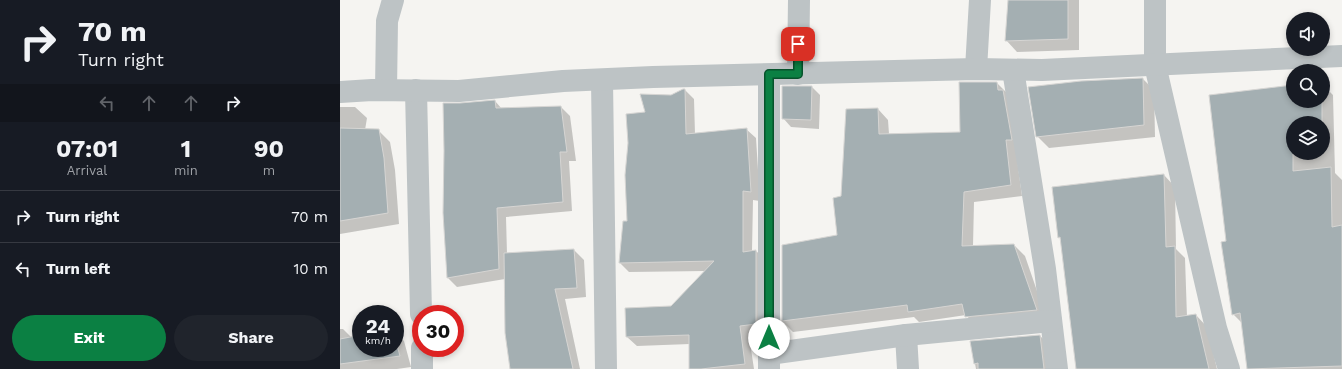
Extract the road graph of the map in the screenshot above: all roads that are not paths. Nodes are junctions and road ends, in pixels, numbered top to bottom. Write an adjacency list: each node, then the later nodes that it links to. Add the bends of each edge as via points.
1 (393, 0): 12 (street, via 387,21)
2 (799, 0): 10 (street)
3 (980, 0): 7 (street)
4 (1155, 0): 6 (street)
5 (1342, 56): 6 (street)
6 (1155, 65): 8 (street); 24 (street, via 1216,328)
7 (976, 69): 8 (street); 10 (street)
8 (1014, 70): 16 (street)
9 (769, 74): 10 (street); 11 (street); 19 (street)
10 (798, 74)
11 (602, 80): 13 (street, via 459,91); 21 (street)
12 (386, 90): 13 (street); 14 (street)
13 (416, 90): 15 (street)
14 (340, 92)
15 (421, 305)
16 (1051, 321): 17 (street); 23 (street)
17 (906, 334): 19 (street); 22 (street)
18 (422, 357): 20 (street)
19 (769, 361)
20 (422, 369)
21 (606, 369)
22 (908, 369)
23 (1057, 369)
24 (1229, 369)

